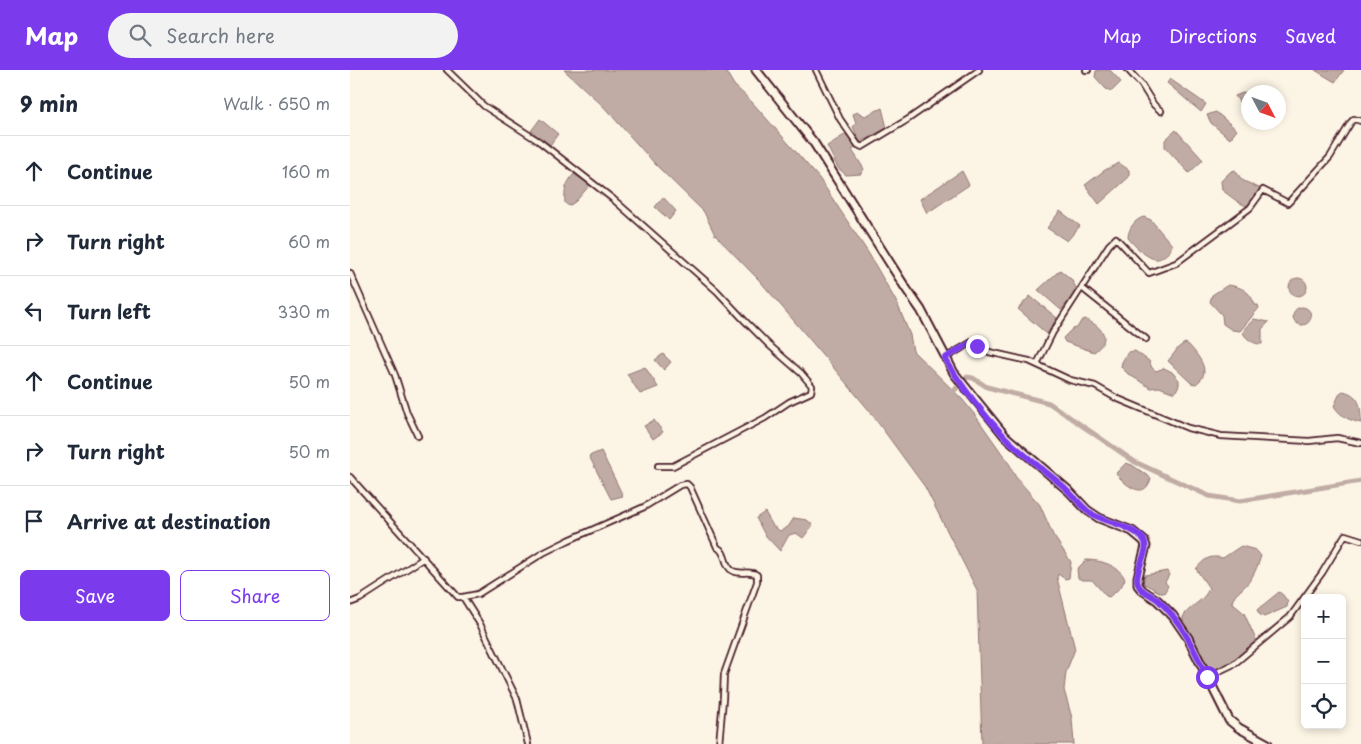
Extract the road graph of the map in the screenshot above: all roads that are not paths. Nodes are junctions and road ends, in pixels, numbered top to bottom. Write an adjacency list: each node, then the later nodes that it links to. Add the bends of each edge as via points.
1 (447, 70): 15 (street, via 484,106 540,142 613,199 718,291 812,386 811,392 707,449 673,466)
2 (756, 70): 11 (main road, via 814,143 922,310)
3 (816, 70): 4 (street, via 840,119 862,147)
4 (978, 70)
5 (1128, 70): 6 (street)
6 (1160, 111)
7 (1361, 121): 9 (street, via 1354,119 1351,122 1330,157 1288,203 1263,190 1250,208 1176,263 1151,273 1116,238)
8 (350, 273): 13 (street)
9 (1082, 288): 10 (street); 12 (street, via 1053,332)
10 (1146, 339)
11 (945, 358): 12 (street, via 972,342 989,352); 21 (main road, via 966,390 1004,436 1087,510 1144,541 1146,546 1138,585 1173,616)
12 (1037, 364): 14 (street, via 1188,428 1220,436 1309,441 1337,438)
13 (418, 436)
14 (1361, 443)
15 (658, 466)
16 (350, 478): 18 (street)
17 (1361, 540): 21 (street, via 1345,535 1290,616 1234,664)
18 (424, 558): 19 (street, via 458,597); 20 (street)
19 (463, 598): 22 (street, via 480,624 517,699); 23 (street, via 478,594 543,553 687,484 728,566 734,572 757,575 724,674)
20 (350, 603)
21 (1207, 677): 24 (main road, via 1229,720)
22 (528, 744)
23 (719, 744)
24 (1268, 744)

